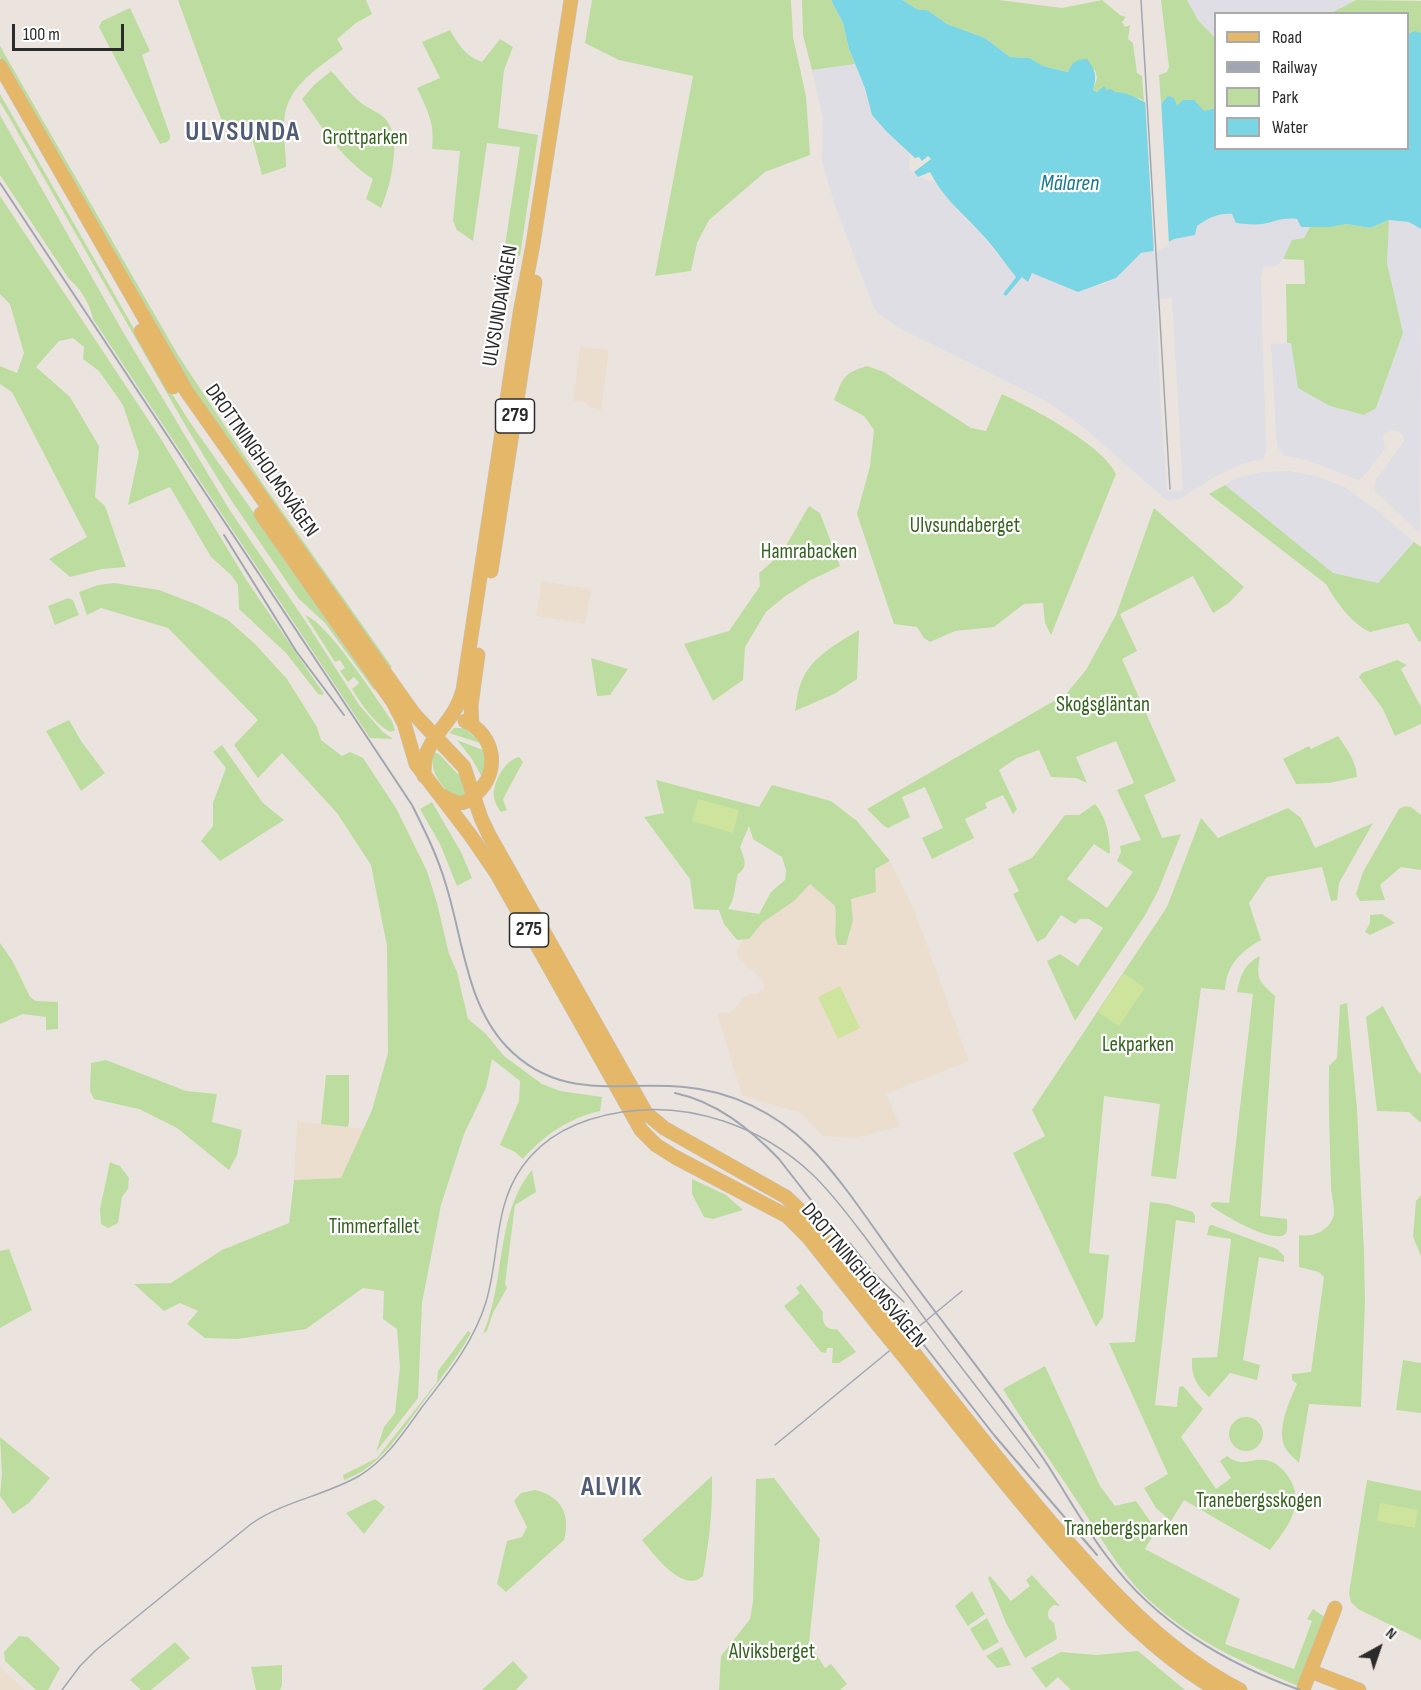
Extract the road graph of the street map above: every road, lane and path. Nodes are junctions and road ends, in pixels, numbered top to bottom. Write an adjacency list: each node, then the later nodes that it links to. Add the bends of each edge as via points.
1 (571, 0): 5 (main road, ULVSUNDAVÄGEN / 279, via 468,663 458,706)
2 (580, 0): 6 (main road, ULVSUNDAVÄGEN / 279, via 481,634)
3 (0, 66): 7 (main road, DROTTNINGHOLMSVÄGEN / 275, via 187,392 378,664)
4 (0, 85): 8 (main road, DROTTNINGHOLMSVÄGEN, via 179,397 393,702)
5 (448, 722): 6 (main road, via 462,720); 7 (main road, ULVSUNDAVÄGEN)
6 (472, 725): 10 (main road, via 488,743 493,756)
7 (435, 737): 8 (main road); 9 (main road, via 426,756); 12 (main road, DROTTNINGHOLMSVÄGEN / 275, via 464,767)
8 (408, 742): 9 (main road, DROTTNINGHOLMSVÄGEN)
9 (424, 776): 11 (main road, DROTTNINGHOLMSVÄGEN)
10 (485, 786): 12 (main road); 13 (main road, DROTTNINGHOLMSVÄGEN, via 482,805)
11 (440, 795): 12 (main road, via 460,803); 14 (main road, DROTTNINGHOLMSVÄGEN / 275, via 497,874 641,1130 656,1146)
12 (474, 796): 13 (main road, DROTTNINGHOLMSVÄGEN / 275, via 489,835)
13 (507, 864): 15 (main road, DROTTNINGHOLMSVÄGEN / 275, via 646,1113 664,1128)
14 (675, 1157): 15 (main road, via 690,1153 737,1179); 16 (main road, DROTTNINGHOLMSVÄGEN / 275)
15 (763, 1183): 16 (main road); 17 (main road, DROTTNINGHOLMSVÄGEN / 275, via 805,1215)
16 (763, 1203): 17 (main road, DROTTNINGHOLMSVÄGEN / 275, via 787,1216)
17 (884, 1323): 18 (main road, DROTTNINGHOLMSVÄGEN / 275, bridge)
18 (910, 1356): 21 (main road, DROTTNINGHOLMSVÄGEN / 275, via 1012,1492 1095,1588 1140,1635); 25 (main road, DROTTNINGHOLMSVÄGEN / 275, via 1125,1605 1174,1648)
19 (1335, 1608): 20 (main road)
20 (1310, 1671): 22 (main road); 26 (main road)
21 (1199, 1679): 23 (main road); 24 (main road, DROTTNINGHOLMSVÄGEN / 275)
22 (1304, 1687)
23 (1211, 1690)
24 (1217, 1690)
25 (1240, 1690)
26 (1359, 1690)

